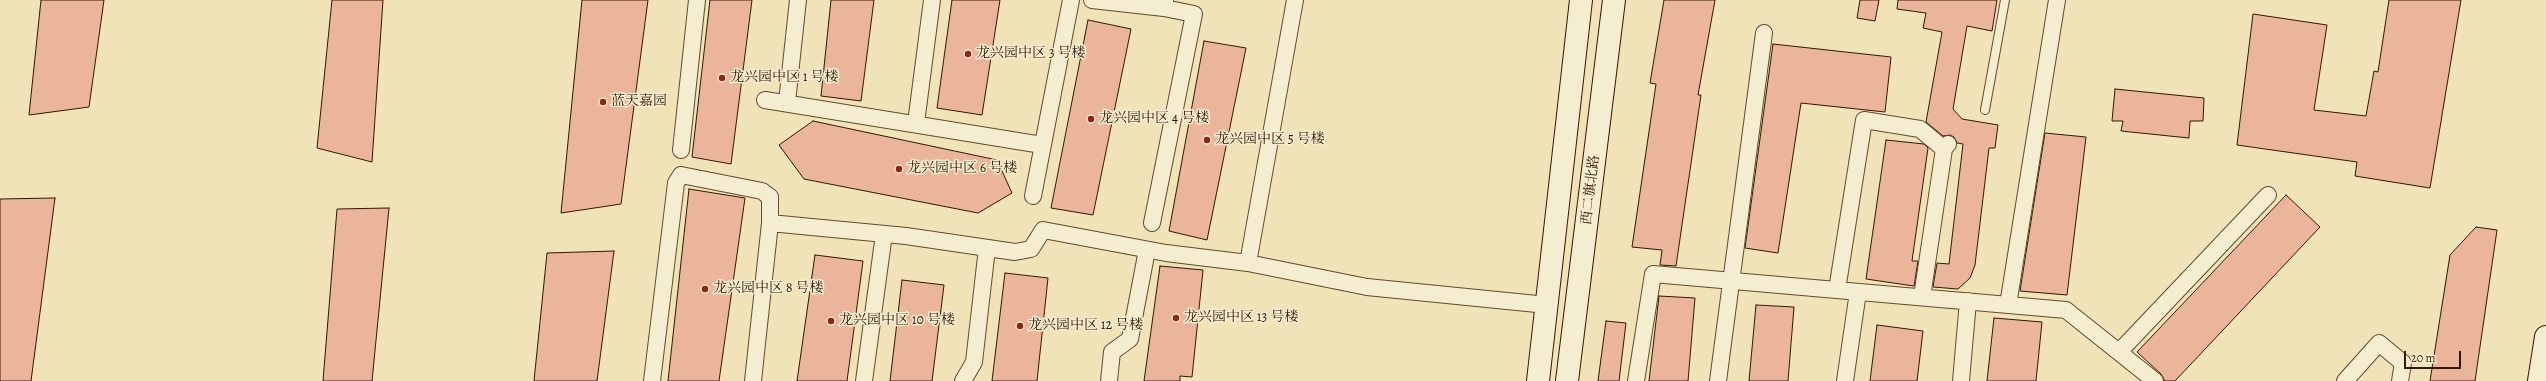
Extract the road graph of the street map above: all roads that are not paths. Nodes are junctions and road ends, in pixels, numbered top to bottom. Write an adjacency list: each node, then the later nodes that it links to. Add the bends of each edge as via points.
1 (697, 0): 18 (street)
2 (798, 0): 14 (street)
3 (932, 0): 16 (street)
4 (1071, 0): 17 (street)
5 (1092, 0): 11 (street)
6 (1295, 0): 26 (street)
7 (1581, 0): 32 (main road)
8 (1614, 0): 42 (main road, 西二旗北路)
9 (2005, 0): 15 (lane)
10 (2057, 0): 33 (street)
11 (1165, 4): 22 (street, via 1194,14)
12 (1764, 33): 27 (street)
13 (765, 100): 14 (street)
14 (787, 102): 16 (street)
15 (1985, 110)
16 (916, 123): 17 (street)
17 (1042, 145): 20 (street)
18 (681, 150)
19 (2268, 195): 35 (street)
20 (1033, 196)
21 (770, 223): 23 (street); 36 (street, via 770,197 762,191 681,175 676,183); 37 (street)
22 (1152, 223)
23 (884, 234): 24 (street); 38 (street)
24 (987, 248): 25 (street, via 1015,252 1031,249 1043,230); 39 (street, via 974,362)
25 (1147, 250): 26 (street); 40 (street, via 1130,338 1112,352)
26 (1248, 263): 32 (street, via 1366,287)
27 (1731, 281): 28 (street); 43 (street, via 1653,274); 44 (street)
28 (1837, 290): 29 (street); 30 (street, via 1864,120 1920,129 1946,146)
29 (1858, 292): 30 (street); 45 (street)
30 (1922, 297): 31 (street)
31 (1968, 301): 33 (street); 46 (street)
32 (1547, 305): 41 (main road)
33 (2008, 305): 35 (street, via 2066,310)
34 (2546, 337): 50 (main road)
35 (2119, 352): 47 (street)
36 (652, 381)
37 (753, 381)
38 (864, 381)
39 (963, 381)
40 (1109, 381)
41 (1538, 381)
42 (1568, 381)
43 (1636, 381)
44 (1718, 381)
45 (1845, 381)
46 (1961, 381)
47 (2154, 381)
48 (2344, 381): 49 (street, via 2379,343 2403,363)
49 (2400, 381)
50 (2540, 381)

